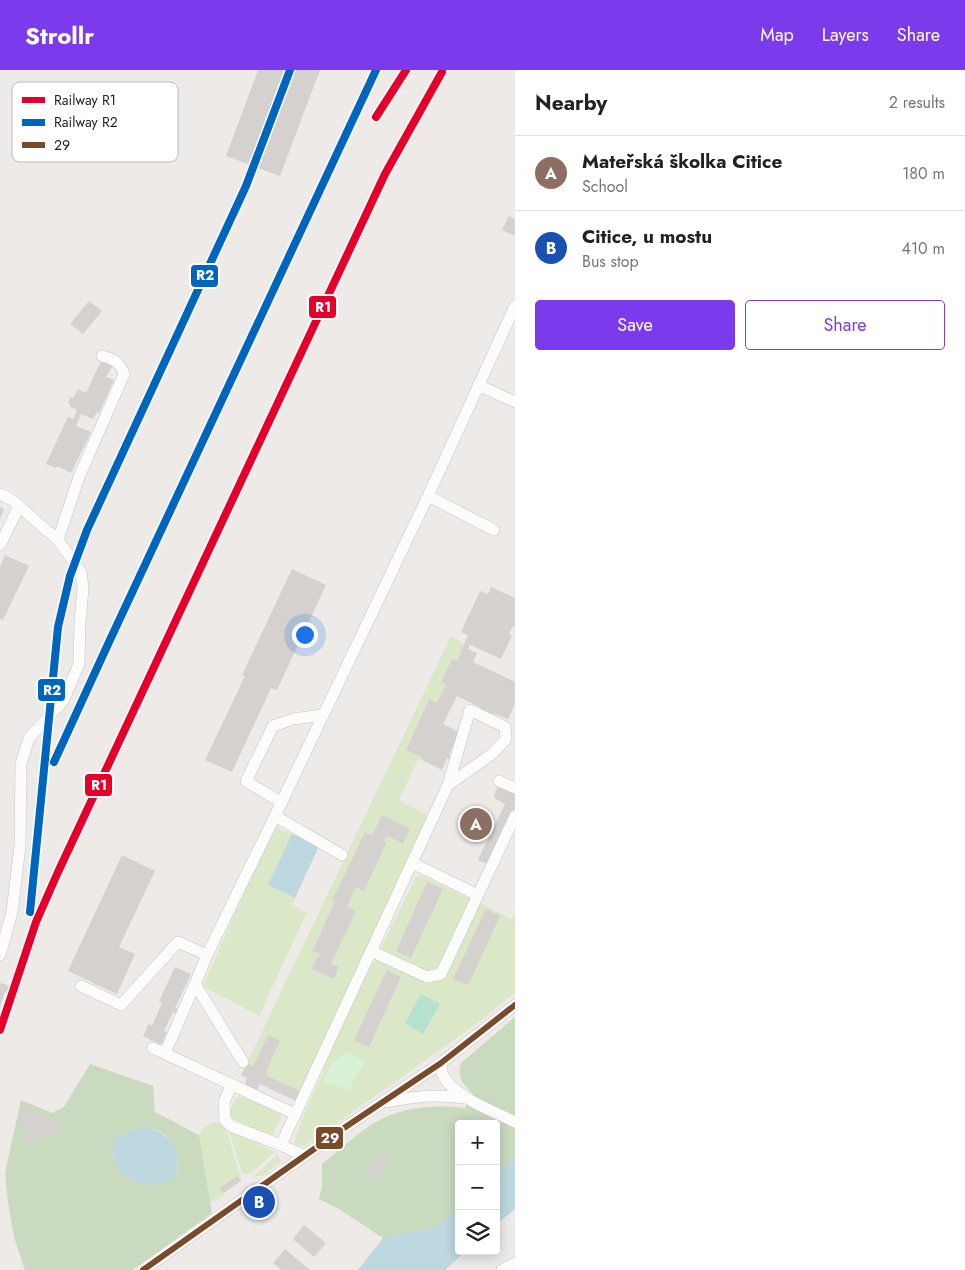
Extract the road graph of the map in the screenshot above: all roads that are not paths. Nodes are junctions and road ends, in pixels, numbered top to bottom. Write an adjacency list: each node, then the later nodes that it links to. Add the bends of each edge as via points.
1 (515, 306): 3 (street)
2 (102, 356): 9 (street, via 115,360 124,374 79,477)
3 (478, 385): 4 (street); 6 (street)
4 (515, 402)
5 (0, 494): 7 (street)
6 (428, 496): 8 (street); 11 (street)
7 (19, 506): 9 (street); 10 (street)
8 (494, 530)
9 (58, 540): 24 (street, via 81,572 79,664 63,701 29,738 21,764 20,846 12,912)
10 (0, 545)
11 (323, 715): 16 (street); 16 (street, via 273,726 246,781)
12 (510, 739): 14 (street); 14 (street, via 505,727 470,710)
13 (499, 780): 15 (street)
14 (448, 785): 20 (street)
15 (515, 788)
16 (282, 803): 17 (street)
17 (275, 816): 19 (street); 23 (street)
18 (515, 816): 21 (street)
19 (342, 855)
20 (412, 863): 21 (street); 22 (street)
21 (478, 895): 22 (street, via 441,974 426,977)
22 (371, 951): 35 (street)
23 (206, 954): 25 (street); 26 (street, via 178,942 121,1005)
24 (0, 955)
25 (195, 984): 29 (street); 30 (street)
26 (81, 986)
27 (515, 1005): 31 (street)
28 (153, 1048): 29 (street)
29 (164, 1053): 32 (street)
30 (242, 1062)
31 (441, 1063): 33 (street, via 442,1074 448,1083); 34 (street)
32 (232, 1084): 35 (street); 37 (street, via 224,1102 226,1120 231,1126)
33 (467, 1099): 34 (street, via 446,1095); 36 (street)
34 (382, 1103): 38 (street)
35 (295, 1114): 37 (street)
36 (515, 1122)
37 (281, 1145): 38 (street)
38 (304, 1156): 40 (street)
39 (515, 1263): 41 (street)
40 (143, 1270)
41 (502, 1270)

